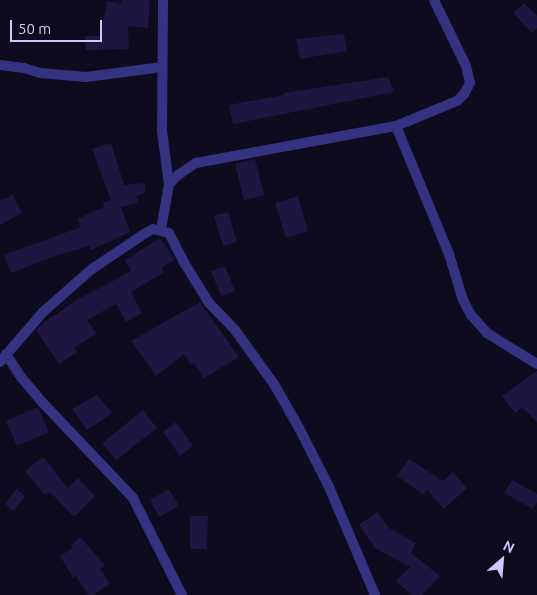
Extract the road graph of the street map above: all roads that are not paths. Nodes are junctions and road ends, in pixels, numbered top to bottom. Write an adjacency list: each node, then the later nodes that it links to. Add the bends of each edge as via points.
1 (163, 0): 4 (street)
2 (434, 0): 5 (street, via 459,49 470,82 457,101)
3 (0, 65): 4 (street, via 86,77)
4 (162, 67): 6 (street, via 162,131)
5 (396, 126): 6 (street, via 196,163); 9 (street, via 471,315 487,333)
6 (169, 184): 7 (street)
7 (161, 230): 8 (street, via 153,229 144,234 92,269 43,312); 11 (street, via 173,238 209,303 235,330 274,384 329,487)
8 (3, 358): 10 (street, via 133,498)
9 (537, 364)
10 (182, 595)
11 (375, 595)

